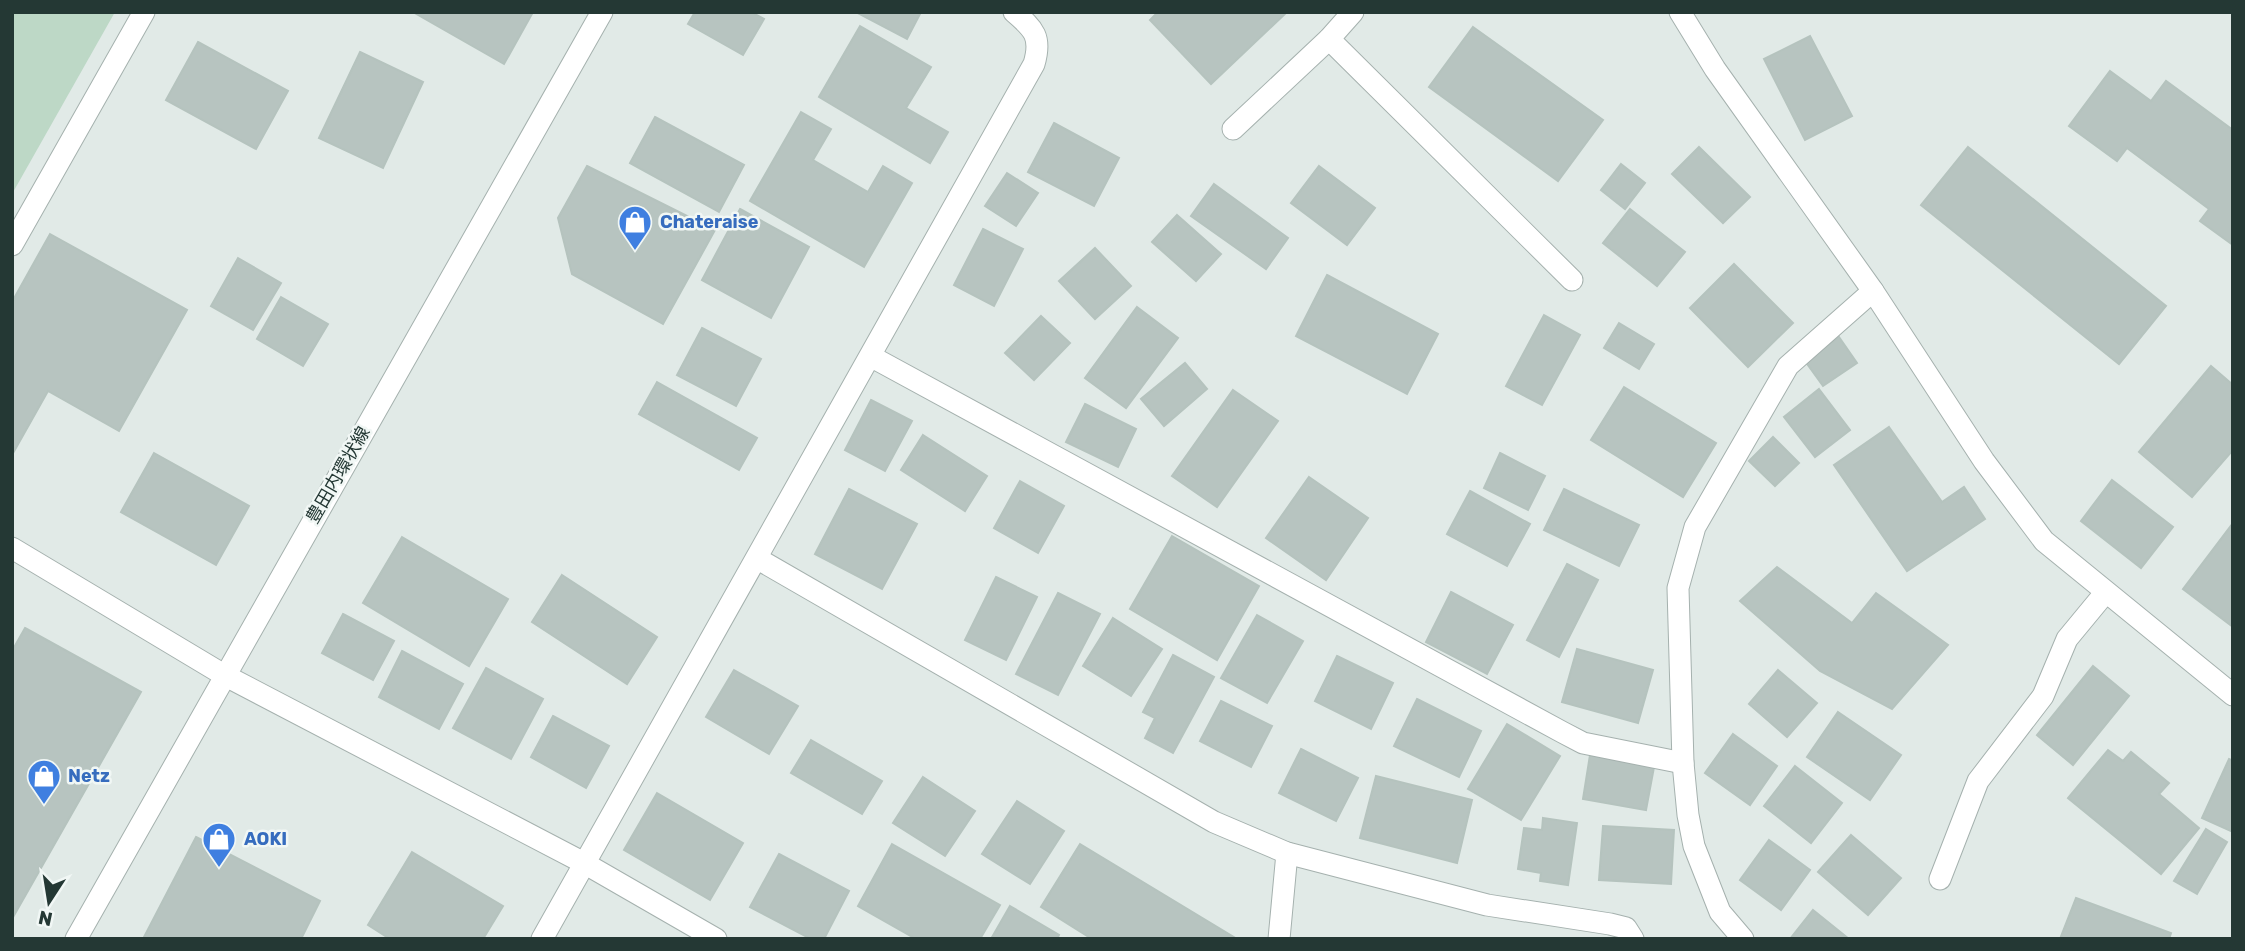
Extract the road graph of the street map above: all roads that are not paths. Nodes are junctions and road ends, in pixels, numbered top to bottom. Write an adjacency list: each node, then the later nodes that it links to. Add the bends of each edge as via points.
1 (144, 12): 8 (street)
2 (602, 12): 15 (street, 豊田内環状線)
3 (1014, 12): 11 (street, via 1035,30 1039,42 1034,64)
4 (1353, 12): 6 (street)
5 (1680, 12): 10 (street, via 1715,69)
6 (1329, 39): 7 (street); 9 (street)
7 (1233, 129)
8 (12, 245)
9 (1572, 280)
10 (1873, 291): 14 (street, via 1984,461 2044,541); 17 (street, via 1788,366 1695,527 1678,588)
11 (872, 357): 13 (street); 17 (street, via 1583,743)
12 (12, 548): 15 (street)
13 (758, 559): 18 (street, via 1214,822); 19 (street)
14 (2105, 593): 16 (street); 20 (street, via 2067,639 2043,696 1978,780)
15 (224, 675): 19 (street); 21 (street, 豊田内環状線)
16 (2233, 695)
17 (1683, 763): 26 (street, via 1694,846 1720,912)
18 (1287, 853): 24 (street); 25 (street, via 1488,905 1610,923 1626,928)
19 (584, 863): 22 (street); 23 (street)
20 (1940, 879)
21 (76, 939)
22 (542, 939)
23 (716, 939)
24 (1279, 939)
25 (1633, 939)
26 (1743, 939)

